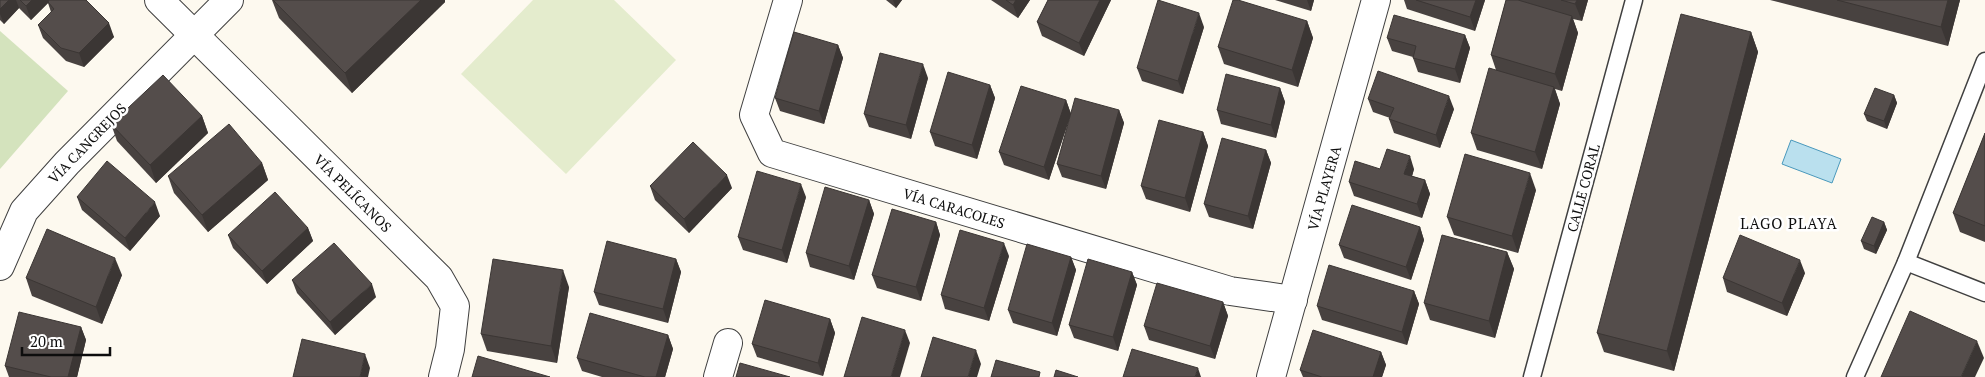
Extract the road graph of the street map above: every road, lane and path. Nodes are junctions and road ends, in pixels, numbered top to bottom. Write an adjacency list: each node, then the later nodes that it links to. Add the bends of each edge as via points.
1 (159, 0): 6 (street)
2 (229, 0): 6 (street, VÍA CANGREJOS)
3 (786, 0): 11 (street, VÍA CARACOLES, via 754,115 772,153 1230,291)
4 (1376, 0): 11 (street, VÍA PLAYERA)
5 (1634, 0): 16 (lane, CALLE CORAL)
6 (194, 34): 9 (street, VÍA CANGREJOS, via 24,211); 13 (street, VÍA PELÍCANOS, via 439,278 455,306)
7 (1985, 61): 8 (lane)
8 (1906, 262): 10 (lane); 17 (lane)
9 (0, 266)
10 (1985, 293)
11 (1293, 300): 15 (street, VÍA PLAYERA)
12 (728, 343): 14 (street)
13 (443, 377)
14 (718, 377)
15 (1272, 377)
16 (1532, 377)
17 (1855, 377)

